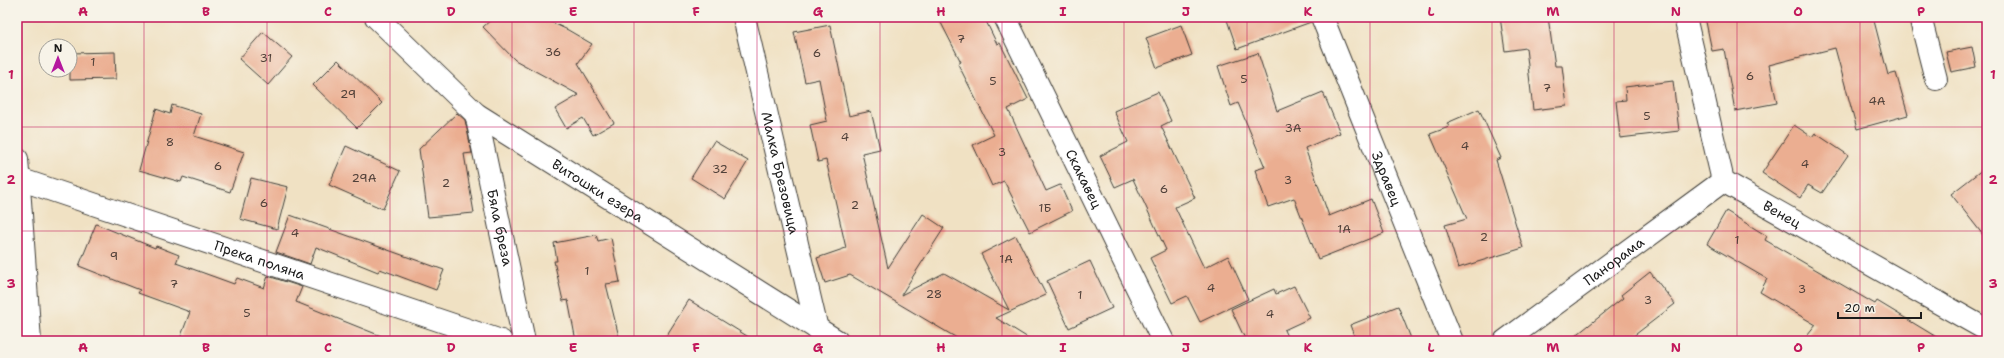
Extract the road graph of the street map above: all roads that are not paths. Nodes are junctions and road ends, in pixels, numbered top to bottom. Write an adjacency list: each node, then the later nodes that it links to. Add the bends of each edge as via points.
1 (376, 17): 8 (street, Витошки езера)
2 (744, 17): 11 (street, Малка Брезовица)
3 (1005, 17): 17 (street, Скакавец)
4 (1322, 17): 18 (street, Здравец)
5 (1685, 17): 10 (street)
6 (1920, 17): 7 (street)
7 (1936, 80)
8 (476, 114): 11 (street, Витошки езера); 15 (street, Бяла бреза)
9 (18, 169): 13 (street); 14 (street, Прека поляна)
10 (1723, 181): 12 (street, Венец); 19 (street, Панорама)
11 (817, 329): 16 (street, Витошки езера)
12 (1987, 330)
13 (30, 341)
14 (501, 341)
15 (524, 341)
16 (837, 341)
17 (1163, 341)
18 (1452, 341)
19 (1505, 341)

